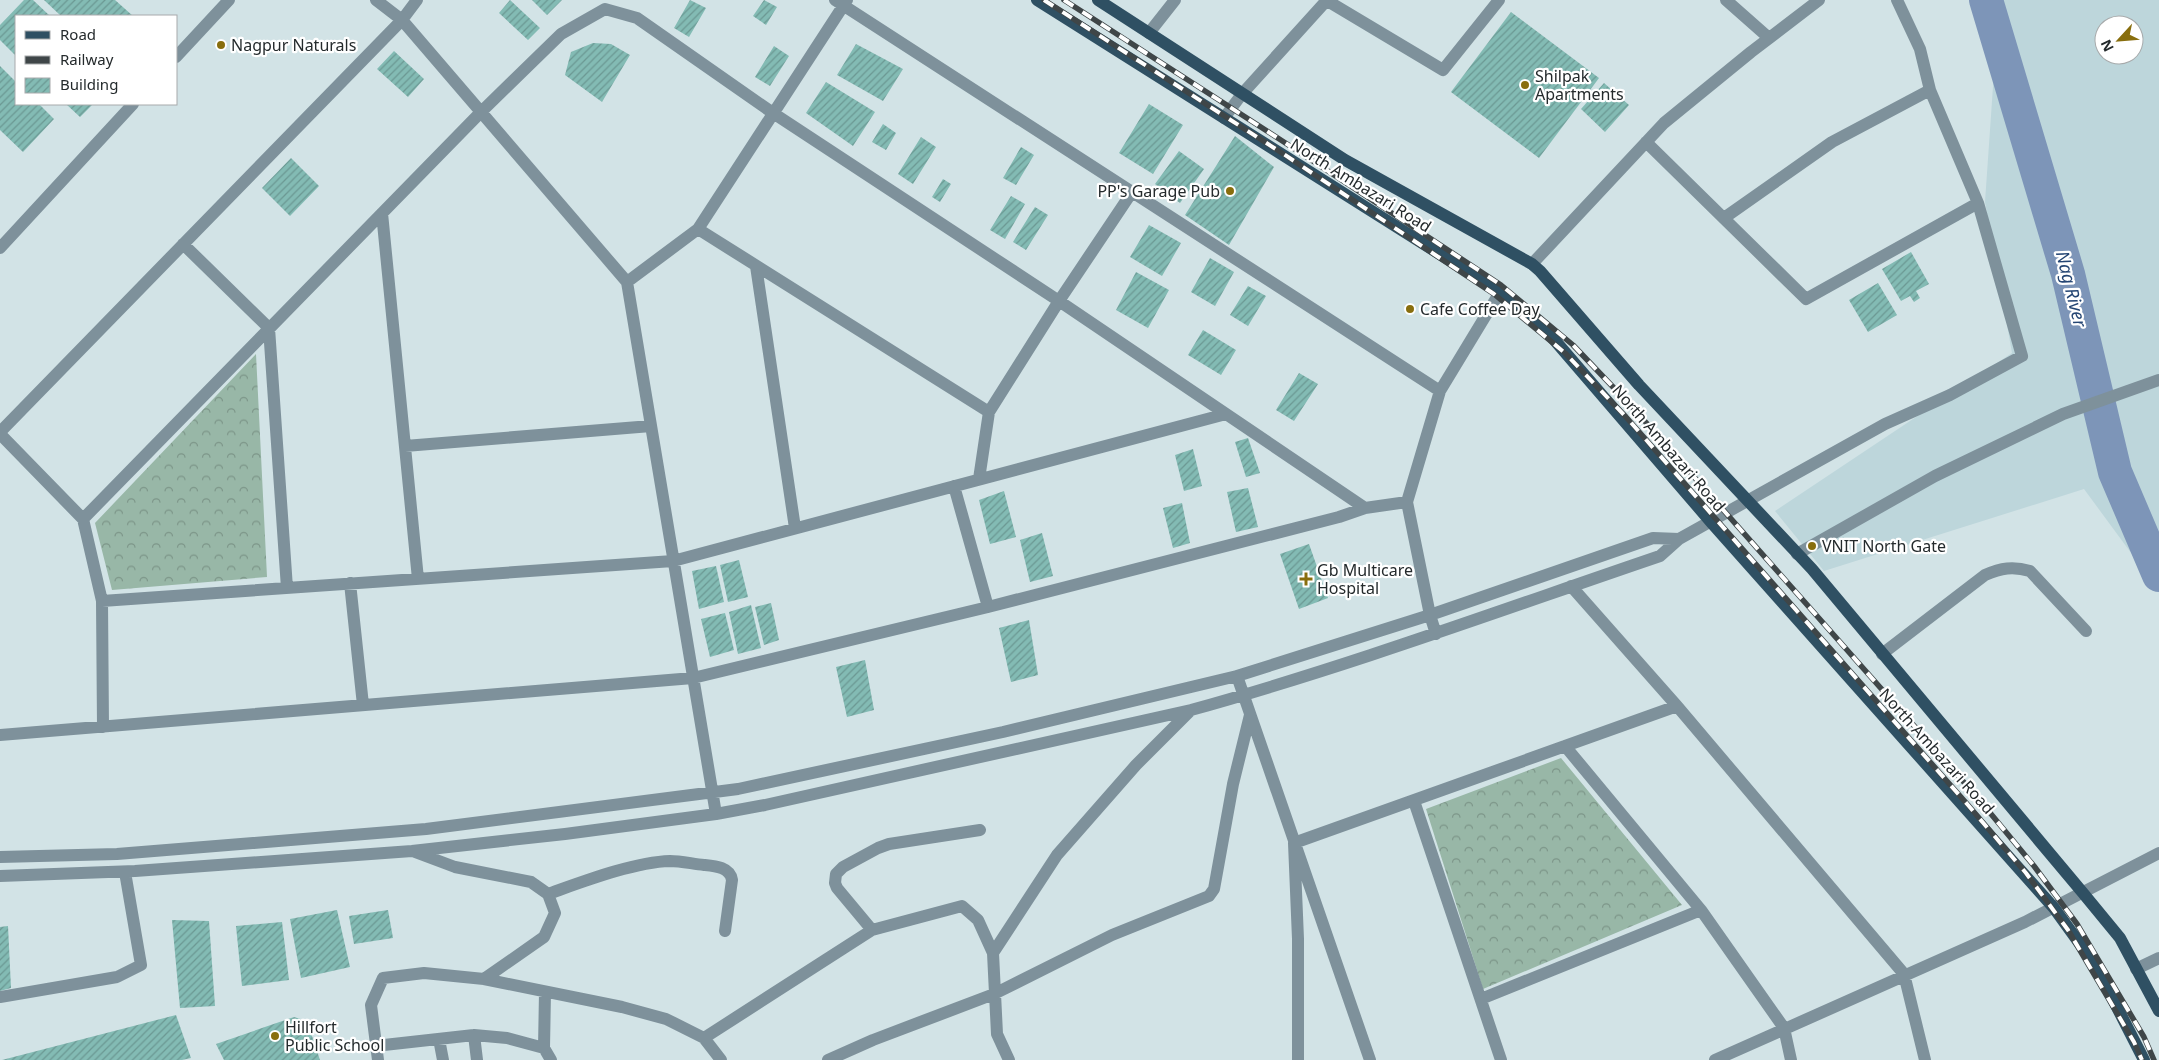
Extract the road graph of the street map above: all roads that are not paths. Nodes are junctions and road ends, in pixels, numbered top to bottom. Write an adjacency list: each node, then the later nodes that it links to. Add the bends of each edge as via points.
1 (229, 0): 16 (street)
2 (376, 0): 13 (street)
3 (417, 0): 13 (street)
4 (1037, 0): 22 (main road, North Ambazari Road)
5 (1098, 0): 14 (main road, North Ambazari Road)
6 (1175, 0): 14 (street)
7 (1327, 0): 8 (street, via 1443,70); 18 (street)
8 (1499, 0)
9 (1726, 0): 15 (street)
10 (1819, 0): 15 (street)
11 (1897, 0): 17 (street, via 1920,49)
12 (842, 2): 21 (street); 24 (street)
13 (402, 20): 20 (street); 29 (street)
14 (1149, 33): 18 (main road, North Ambazari Road)
15 (1769, 38): 23 (street, via 1664,123)
16 (178, 55)
17 (1930, 90): 25 (street); 27 (street, via 1832,142)
18 (1242, 94): 22 (street); 31 (main road, North Ambazari Road, via 1345,160)
19 (132, 105): 30 (street)
20 (481, 112): 21 (street, via 562,34 605,9 637,18); 26 (street); 33 (street)
21 (773, 113): 28 (street); 35 (street)
22 (1224, 118): 34 (main road, North Ambazari Road)
23 (1646, 142): 27 (street); 31 (street)
24 (1132, 192): 35 (street); 38 (street)
25 (1978, 203): 27 (street, via 1806,300); 46 (street, via 2022,356 1950,395 1885,424)
26 (382, 213): 36 (street); 43 (street)
27 (1724, 218)
28 (698, 229): 32 (street); 33 (street)
29 (183, 244): 36 (street); 42 (street)
30 (0, 248)
31 (1532, 264): 46 (main road, North Ambazari Road, via 1639,385)
32 (756, 266): 39 (street); 51 (street)
33 (627, 282): 41 (street)
34 (1500, 292): 38 (street); 50 (main road, North Ambazari Road, via 1540,322)
35 (1059, 301): 39 (street); 40 (street)
36 (269, 328): 49 (street); 58 (street)
37 (2159, 380): 53 (street, via 2063,414 1935,476)
38 (1440, 391): 47 (street)
39 (989, 412): 44 (street)
40 (1226, 414): 44 (street); 48 (street)
41 (651, 426): 43 (street); 54 (street)
42 (0, 433): 49 (street)
43 (405, 446): 55 (street)
44 (979, 479): 45 (street)
45 (954, 486): 51 (street); 60 (street)
46 (1750, 501): 50 (street); 53 (main road, North Ambazari Road)
47 (1407, 502): 48 (street); 61 (street)
48 (1365, 508): 60 (street)
49 (83, 519): 59 (street)
50 (1711, 522): 52 (street); 87 (main road, North Ambazari Road)
51 (795, 528): 54 (street)
52 (1679, 539): 57 (street, via 1660,556); 61 (street, via 1653,538)
53 (1797, 554): 64 (main road, North Ambazari Road)
54 (673, 561): 55 (street); 66 (street)
55 (418, 579): 56 (street)
56 (350, 584): 58 (street); 68 (street)
57 (1571, 586): 63 (street); 69 (street)
58 (287, 588): 59 (street)
59 (102, 601): 72 (street)
60 (988, 607): 66 (street)
61 (1430, 615): 63 (street); 65 (street)
62 (2086, 631): 64 (street, via 2030,571 2017,567 2000,568 1985,575)
63 (1436, 634): 67 (street)
64 (1882, 654): 85 (main road, North Ambazari Road)
65 (1237, 676): 67 (street); 75 (street, via 1003,732)
66 (693, 678): 68 (street); 75 (street)
67 (1243, 695): 70 (street); 71 (street)
68 (363, 706): 72 (street)
69 (1677, 706): 74 (street); 94 (street)
70 (1191, 710): 77 (street, via 765,806); 91 (street, via 1136,765 1057,855)
71 (1250, 715): 79 (street); 97 (street, via 1233,784 1214,890 1209,896 1112,935)
72 (103, 727): 73 (street)
73 (0, 735)
74 (1565, 746): 76 (street); 88 (street)
75 (714, 794): 77 (street); 82 (street, via 426,829 118,854)
76 (1414, 800): 79 (street); 99 (street)
77 (716, 814): 80 (street)
78 (980, 830): 89 (street, via 889,844 842,866 836,874 837,888)
79 (1294, 843): 114 (street); 115 (street)
80 (412, 851): 83 (street); 86 (street, via 455,867 532,882)
81 (2159, 853): 85 (street)
82 (0, 857)
83 (125, 872): 84 (street); 98 (street, via 141,966 117,977)
84 (0, 876)
85 (2083, 893): 87 (street); 93 (main road, North Ambazari Road, via 2120,938)
86 (548, 894): 90 (street, via 592,878 646,865 670,861 712,866 731,874); 95 (street, via 555,914 544,937)
87 (2054, 908): 94 (street); 120 (main road, North Ambazari Road, via 2096,966)
88 (1700, 910): 99 (street); 101 (street)
89 (872, 930): 91 (street, via 962,906 978,920); 103 (street)
90 (725, 931)
91 (993, 953): 97 (street)
92 (2159, 958): 93 (street)
93 (2136, 969): 100 (main road, North Ambazari Road)
94 (1904, 974): 101 (street); 119 (street)
95 (484, 979): 96 (street); 105 (street, via 424,973 383,978 371,1005)
96 (545, 992): 103 (street, via 622,1007 666,1020); 106 (street)
97 (994, 994): 112 (street); 113 (street, via 997,1034)
98 (0, 997)
99 (1481, 999): 116 (street)
100 (2159, 1011)
101 (1784, 1028): 117 (street); 118 (street)
102 (474, 1035): 104 (street); 106 (street, via 507,1038); 109 (street)
103 (704, 1038): 111 (street)
104 (439, 1039): 105 (street); 108 (street)
105 (375, 1046): 107 (street)
106 (544, 1048): 110 (street)
107 (378, 1060)
108 (443, 1060)
109 (476, 1060)
110 (551, 1060)
111 (722, 1060)
112 (828, 1060)
113 (1009, 1060)
114 (1298, 1060)
115 (1370, 1060)
116 (1502, 1060)
117 (1715, 1060)
118 (1791, 1060)
119 (1925, 1060)
120 (2144, 1060)

